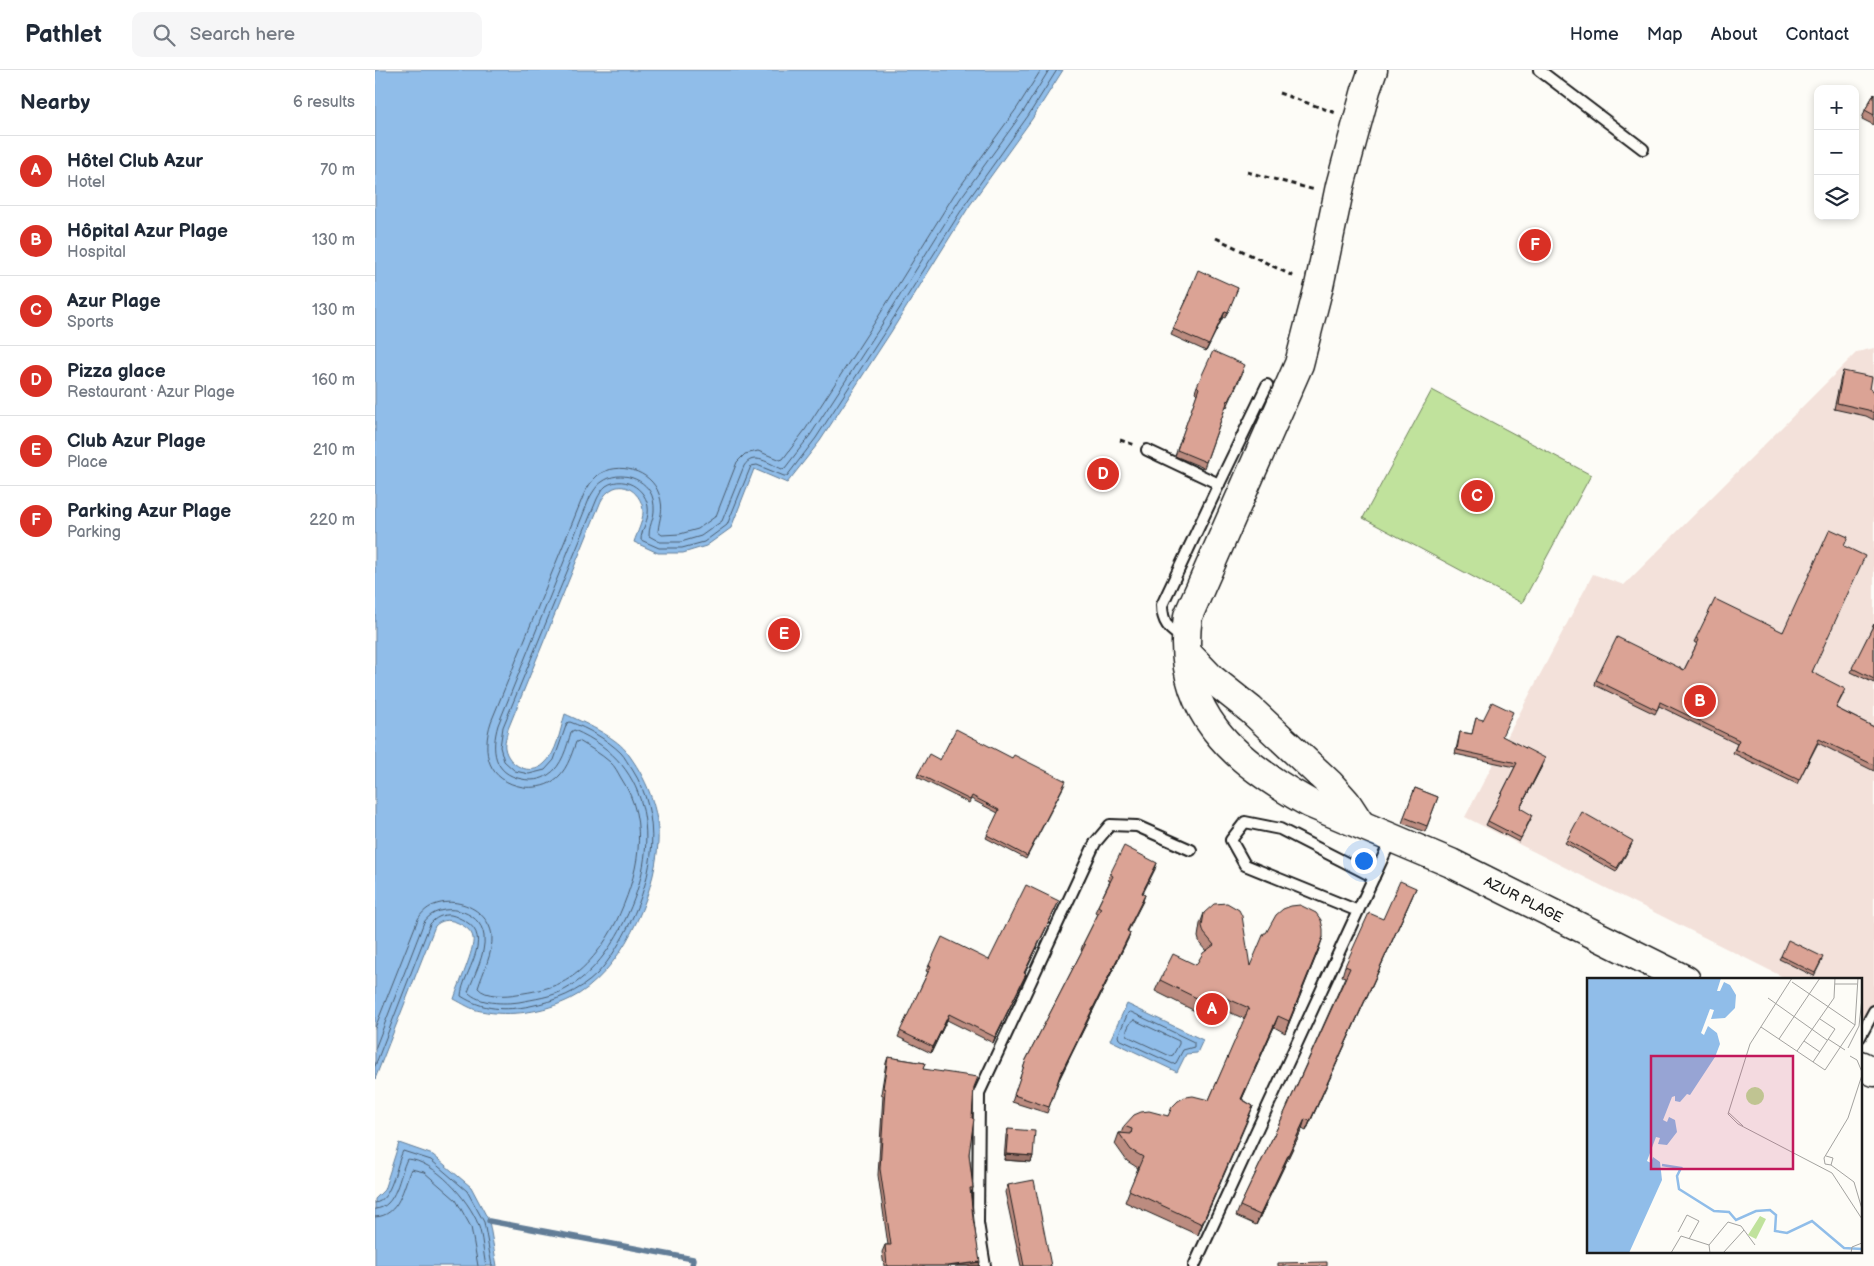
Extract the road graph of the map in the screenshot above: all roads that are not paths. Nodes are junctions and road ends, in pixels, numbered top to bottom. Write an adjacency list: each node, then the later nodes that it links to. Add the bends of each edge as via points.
1 (1373, 70): 7 (street, AZUR PLAGE, via 1340,186 1299,364 1191,611)
2 (1539, 70): 3 (lane)
3 (1643, 149)
4 (1267, 385): 6 (lane)
5 (1147, 450): 6 (lane)
6 (1219, 484): 7 (lane, via 1162,605 1164,622)
7 (1186, 646): 8 (street, via 1212,679 1251,710 1331,784); 8 (street, AZUR PLAGE, via 1191,686 1204,715 1225,742 1251,765 1292,793)
8 (1359, 822): 9 (street, AZUR PLAGE)
9 (1392, 837): 11 (lane); 13 (street, AZUR PLAGE)
10 (1191, 850): 18 (lane, via 1137,826 1110,825 1095,843 979,1092 978,1223)
11 (1374, 877): 12 (lane); 12 (lane, via 1280,829 1245,822 1231,840 1245,865)
12 (1358, 911): 19 (lane)
13 (1682, 978)
14 (1874, 1011): 15 (lane)
15 (1861, 1035)
16 (1861, 1066): 17 (street)
17 (1874, 1072)
18 (985, 1266)
19 (1194, 1266)

